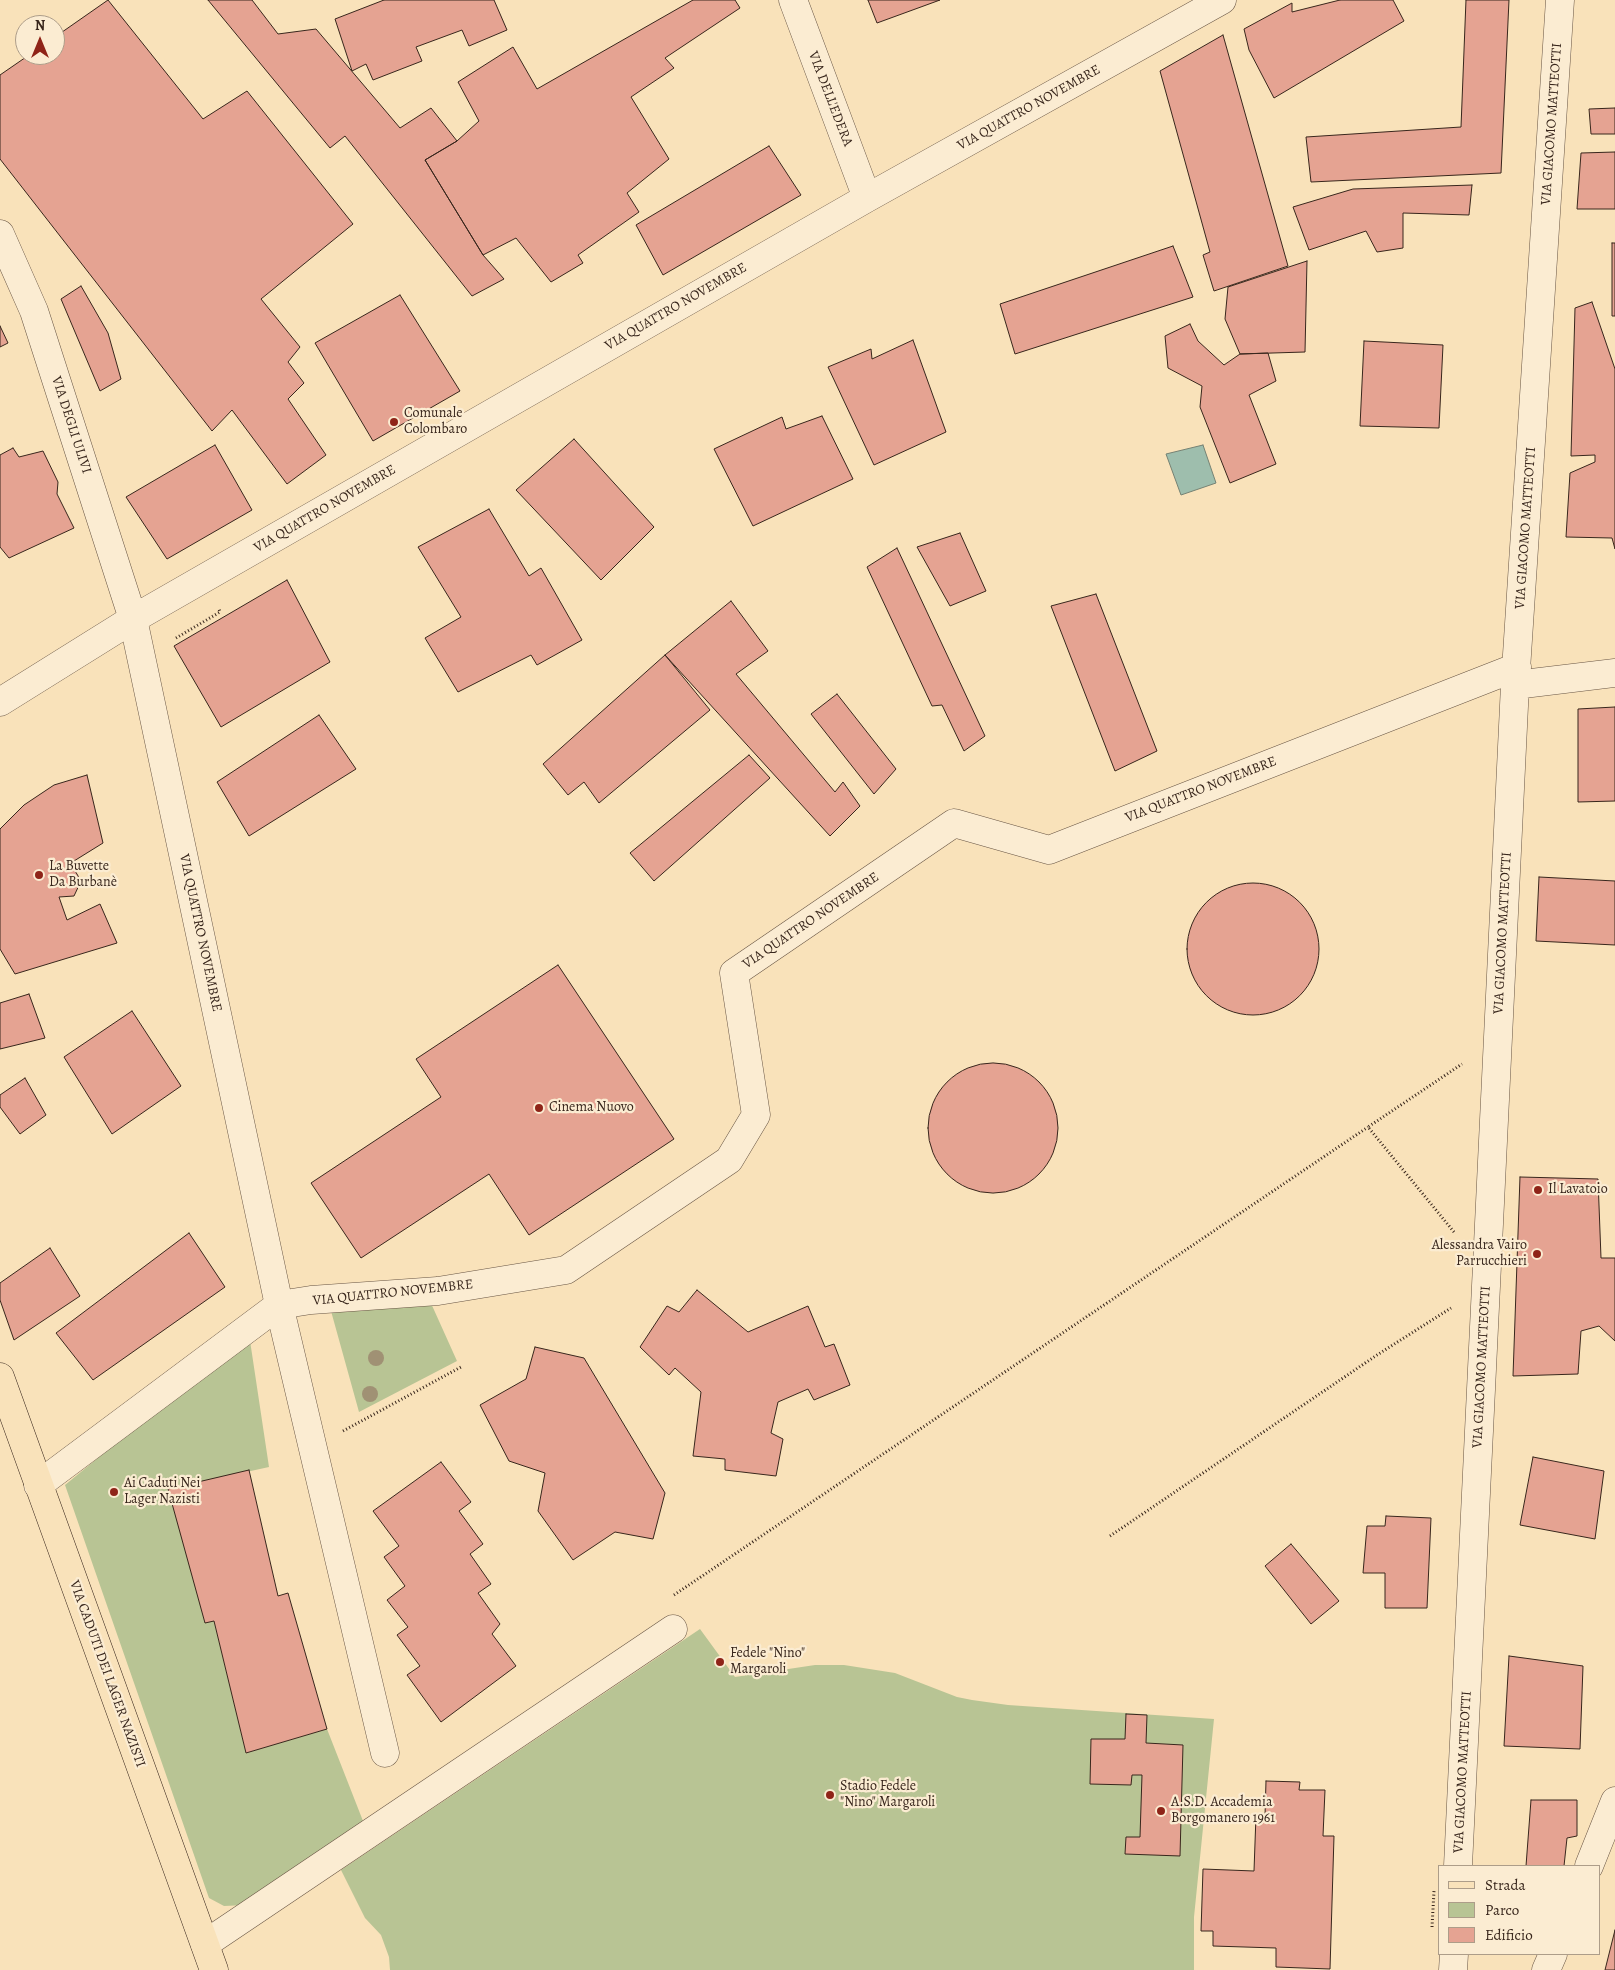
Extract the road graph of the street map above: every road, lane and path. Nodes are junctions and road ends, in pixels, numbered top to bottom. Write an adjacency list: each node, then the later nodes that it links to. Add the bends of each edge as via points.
1 (793, 0): 4 (street, VIA DELL'EDERA)
2 (1222, 0): 4 (street, VIA QUATTRO NOVEMBRE)
3 (1560, 0): 8 (street, VIA GIACOMO MATTEOTTI)
4 (867, 198): 6 (street, VIA QUATTRO NOVEMBRE)
5 (0, 234): 6 (street, VIA DEGLI ULIVI, via 34,311)
6 (133, 619): 9 (street, VIA QUATTRO NOVEMBRE); 13 (street, VIA QUATTRO NOVEMBRE)
7 (1615, 673): 8 (street)
8 (1516, 676): 13 (street, VIA QUATTRO NOVEMBRE, via 1049,850 954,823 734,973 756,1115 729,1160 566,1270 438,1291); 24 (street, VIA GIACOMO MATTEOTTI)
9 (0, 702)
10 (1469, 1059): 11 (path)
11 (1368, 1127): 12 (path); 20 (path)
12 (1460, 1239)
13 (280, 1305): 17 (street, VIA QUATTRO NOVEMBRE); 18 (street, VIA QUATTRO NOVEMBRE)
14 (1455, 1307): 19 (path, via 1377,1354)
15 (461, 1367): 17 (path)
16 (0, 1378): 18 (main road, VIA CADUTI DEI LAGER NAZISTI)
17 (313, 1447): 22 (street, VIA QUATTRO NOVEMBRE)
18 (38, 1485): 26 (main road, VIA CADUTI DEI LAGER NAZISTI)
19 (1110, 1536)
20 (670, 1598)
21 (673, 1629): 26 (street)
22 (385, 1753)
23 (1615, 1800): 25 (street)
24 (1458, 1865)
25 (1589, 1865)
26 (205, 1944): 29 (main road, VIA CADUTI DEI LAGER NAZISTI)
27 (1454, 1955): 30 (street)
28 (1553, 1955): 31 (street)
29 (214, 1970)
30 (1453, 1970)
31 (1546, 1970)

